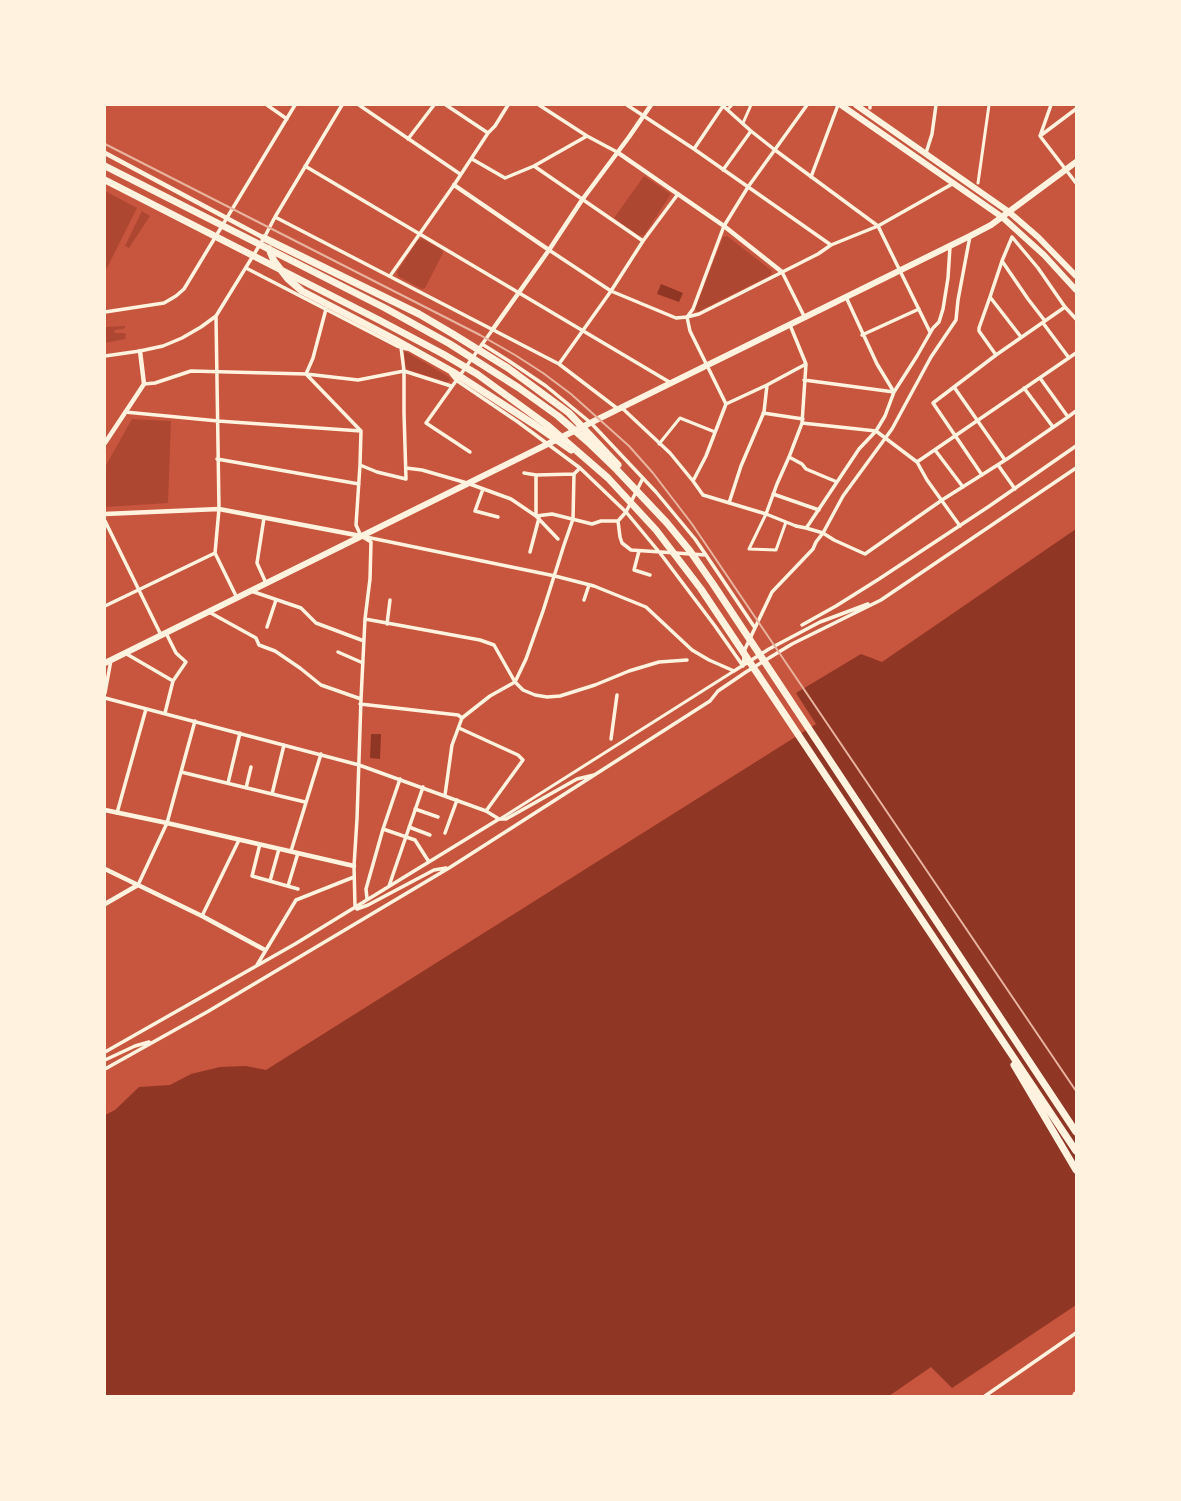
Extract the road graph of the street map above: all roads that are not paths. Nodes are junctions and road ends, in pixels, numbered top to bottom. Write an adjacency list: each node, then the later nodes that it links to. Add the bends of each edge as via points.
1 (266, 105): 23 (street)
2 (295, 105): 23 (street)
3 (342, 105): 38 (street)
4 (359, 105): 29 (street)
5 (434, 105): 29 (street)
6 (446, 105): 26 (street)
7 (508, 105): 26 (street)
8 (539, 105): 27 (street)
9 (627, 105): 22 (street)
10 (651, 105): 22 (street)
11 (732, 105): 20 (street)
12 (751, 105): 24 (street)
13 (807, 105): 31 (street)
14 (840, 105): 43 (street); 45 (main road)
15 (856, 105): 33 (main road)
16 (936, 105): 33 (street)
17 (989, 105): 46 (street)
18 (1051, 105): 28 (street)
19 (722, 106): 20 (street); 30 (street)
20 (728, 109): 24 (street)
21 (1076, 109): 28 (street)
22 (644, 116): 30 (street); 32 (street)
23 (287, 119): 55 (street)
24 (743, 123): 25 (street)
25 (751, 130): 31 (street); 41 (street)
26 (488, 133): 35 (street)
27 (587, 136): 32 (street); 39 (street)
28 (1040, 136): 40 (street)
29 (408, 138): 42 (street)
30 (694, 149): 41 (street)
31 (775, 150): 43 (street); 49 (street)
32 (617, 152): 50 (street); 51 (street)
33 (926, 153): 52 (main road)
34 (105, 154): 55 (street)
35 (472, 159): 39 (street, via 505,178); 42 (street)
36 (1076, 162): 40 (main road)
37 (105, 166): 180 (highway, via 392,312 483,363 558,416 588,442 642,496)
38 (305, 166): 53 (street); 58 (street)
39 (534, 166): 51 (street)
40 (1066, 169): 47 (street); 52 (main road)
41 (723, 170): 49 (street)
42 (460, 174): 48 (street)
43 (812, 177): 57 (street)
44 (105, 180): 149 (highway, via 444,354 541,420)
45 (954, 183): 54 (main road); 57 (street)
46 (978, 183)
47 (1076, 183)
48 (454, 185): 58 (street); 64 (street)
49 (748, 187): 56 (street); 62 (street)
50 (678, 194): 56 (street); 61 (street)
51 (582, 200): 61 (street); 64 (street)
52 (1009, 212): 54 (main road); 70 (main road)
53 (275, 217): 60 (street); 69 (street)
54 (1002, 217): 59 (main road); 72 (main road)
55 (229, 219): 60 (street); 79 (street, via 184,289 176,296 164,303)
56 (724, 226): 68 (street); 81 (street, via 693,309)
57 (878, 226): 62 (street); 67 (street)
58 (420, 233): 69 (street); 73 (street)
59 (970, 236): 63 (main road); 129 (street, via 956,320 931,356)
60 (262, 237): 66 (street); 149 (highway, via 274,261 288,279 302,291 453,372 535,425); 180 (highway, via 419,314 508,368 569,413 668,521)
61 (643, 241): 71 (street)
62 (831, 245): 68 (street)
63 (950, 247): 67 (main road); 88 (street, via 943,309 939,322)
64 (549, 250): 71 (street); 73 (street)
65 (1002, 261): 75 (street); 76 (street, via 1012,237 1038,268); 84 (street)
66 (246, 268): 78 (street); 80 (street)
67 (900, 270): 74 (main road); 77 (street)
68 (782, 272): 81 (street); 82 (street)
69 (390, 276): 86 (street)
70 (1076, 276)
71 (611, 290): 81 (street, via 676,318); 87 (street)
72 (1076, 290)
73 (519, 292): 86 (street); 87 (street)
74 (845, 297): 82 (main road); 89 (street)
75 (990, 297): 90 (street); 95 (street, via 979,331)
76 (1065, 307): 83 (street); 84 (street)
77 (919, 309): 88 (street); 89 (street)
78 (326, 310): 92 (street); 103 (street)
79 (105, 312)
80 (216, 316): 93 (street, via 182,338 163,346); 102 (street)
81 (687, 318): 100 (street, via 690,331)
82 (805, 318): 85 (main road)
83 (1076, 319)
84 (1044, 322): 90 (street); 97 (street)
85 (790, 325): 99 (street); 100 (main road)
86 (493, 330): 91 (street); 98 (street)
87 (583, 330): 98 (street); 107 (street)
88 (930, 332): 113 (street)
89 (862, 335): 113 (street)
90 (1021, 337): 95 (street)
91 (482, 344): 105 (street); 123 (street, via 546,386)
92 (401, 347): 101 (street); 105 (street, via 452,375)
93 (140, 351): 96 (street); 108 (street)
94 (1076, 353): 97 (street)
95 (996, 355): 111 (street)
96 (105, 356)
97 (1069, 358): 104 (street)
98 (558, 364): 115 (street)
99 (806, 364): 106 (street); 109 (street)
100 (707, 365): 107 (main road); 114 (street)
101 (404, 371): 103 (street, via 358,380); 110 (street); 142 (street)
102 (217, 373): 103 (street); 108 (street, via 191,371); 121 (street)
103 (306, 374): 125 (street)
104 (1040, 378): 112 (street); 119 (street)
105 (456, 380): 110 (street); 132 (street)
106 (804, 380): 113 (street); 122 (street)
107 (671, 383): 115 (main road)
108 (144, 384): 117 (street)
109 (767, 385): 114 (street); 118 (street)
110 (451, 386): 135 (street, via 426,423)
111 (954, 387): 120 (street); 128 (street, via 933,403)
112 (1024, 388): 120 (street); 124 (street)
113 (894, 392): 127 (street)
114 (726, 404): 126 (street)
115 (620, 408): 123 (main road); 131 (street)
116 (1076, 411): 119 (street)
117 (125, 412): 121 (street); 130 (street)
118 (763, 413): 122 (street); 160 (street)
119 (1068, 417): 124 (street)
120 (978, 420): 128 (street); 138 (street)
121 (218, 421): 125 (street); 137 (street)
122 (802, 421): 127 (street); 136 (street)
123 (591, 422): 132 (main road); 150 (street)
124 (1053, 427): 138 (street)
125 (361, 431): 140 (street)
126 (715, 432): 131 (street, via 680,418); 151 (street)
127 (876, 432): 129 (street); 152 (street, via 859,449)
128 (955, 435): 134 (street); 148 (street)
129 (885, 439): 139 (street); 176 (street, via 843,496)
130 (105, 443)
131 (658, 444): 151 (street, via 670,453)
132 (548, 445): 143 (street); 153 (main road)
133 (1076, 446): 157 (street)
134 (935, 450): 139 (street); 155 (street)
135 (470, 452)
136 (789, 457): 152 (street, via 806,469); 158 (street)
137 (217, 459): 154 (street); 161 (street)
138 (1005, 460): 141 (street)
139 (917, 462): 159 (street)
140 (360, 465): 142 (street, via 406,479); 154 (street)
141 (998, 465): 148 (street); 157 (street)
142 (406, 468): 153 (street)
143 (580, 468): 146 (street); 163 (street)
144 (1076, 468): 195 (street)
145 (524, 473): 147 (street)
146 (574, 474): 147 (street); 169 (street)
147 (536, 475): 167 (street)
148 (982, 475): 155 (street)
149 (608, 478): 274 (highway, via 656,530 702,589)
150 (643, 478): 163 (street); 184 (street)
151 (693, 481): 160 (street, via 703,495)
152 (837, 482): 162 (street)
153 (467, 483): 156 (street); 177 (main road)
154 (359, 484): 177 (street, via 356,525)
155 (963, 487): 159 (street)
156 (483, 489): 166 (street, via 475,511); 167 (street, via 511,499)
157 (1015, 489): 174 (street)
158 (773, 494): 162 (street); 165 (street)
159 (942, 500): 174 (street); 176 (street, via 865,554)
160 (729, 503): 165 (street)
161 (218, 509): 164 (street); 168 (street); 182 (street)
162 (819, 510): 175 (street)
163 (626, 512): 171 (street); 183 (street)
164 (105, 514)
165 (766, 514): 172 (street); 172 (street, via 749,548 776,550)
166 (498, 517)
167 (537, 517): 169 (street, via 552,514); 178 (street); 181 (street)
168 (264, 518): 177 (street); 187 (street, via 257,563)
169 (573, 519): 171 (street, via 592,524 601,520); 186 (street)
170 (105, 521): 189 (street)
171 (618, 521): 179 (street, via 622,543 631,550)
172 (786, 522): 173 (street)
173 (796, 526): 175 (street)
174 (960, 526): 200 (street)
175 (806, 528): 176 (street)
176 (823, 533): 202 (street, via 813,549 772,592)
177 (361, 536): 186 (street); 187 (main road); 198 (street, via 371,542)
178 (558, 539)
179 (639, 551): 183 (street); 185 (street, via 634,570)
180 (690, 551): 278 (highway)
181 (530, 552)
182 (215, 553): 189 (street); 191 (street)
183 (660, 553): 184 (street); 210 (street)
184 (706, 555): 202 (street)
185 (650, 575)
186 (555, 576): 188 (street); 213 (street, via 526,659)
187 (266, 583): 190 (main road)
188 (589, 585): 194 (street); 211 (street, via 646,607 692,650)
189 (139, 589): 196 (street); 203 (street)
190 (250, 591): 191 (main road); 192 (street)
191 (237, 598): 197 (main road)
192 (276, 600): 201 (street); 204 (street, via 301,608 316,623)
193 (390, 600): 199 (street)
194 (584, 600)
195 (881, 600): 210 (street, via 820,622); 231 (street, via 792,644 746,672 718,691 710,701)
196 (105, 606)
197 (209, 612): 203 (main road); 217 (street, via 256,638 259,645 274,650 321,685)
198 (365, 620): 199 (street); 204 (street)
199 (387, 624): 213 (street, via 480,640 494,645)
200 (802, 625)
201 (267, 626)
202 (755, 628): 210 (street, via 745,650)
203 (164, 634): 206 (main road); 212 (street, via 176,653 186,662)
204 (364, 642): 209 (street)
205 (338, 652): 209 (street)
206 (125, 653): 208 (main road); 212 (street)
207 (687, 660): 213 (street, via 658,662 595,686 560,696 535,695 523,690)
208 (108, 662): 214 (street)
209 (362, 663): 217 (street)
210 (743, 666): 211 (street)
211 (734, 671): 245 (street)
212 (173, 681): 220 (street)
213 (515, 682): 221 (street, via 490,696)
214 (105, 693)
215 (617, 695): 225 (street)
216 (105, 698): 219 (street)
217 (361, 699): 218 (street)
218 (360, 704): 221 (street, via 458,715); 228 (street)
219 (146, 709): 220 (street); 243 (street)
220 (165, 713): 222 (street)
221 (462, 718): 223 (street)
222 (195, 721): 224 (street); 230 (street)
223 (459, 728): 237 (street, via 452,745); 242 (street, via 518,755 523,760)
224 (240, 733): 226 (street); 233 (street)
225 (611, 739)
226 (284, 744): 227 (street); 236 (street)
227 (321, 754): 228 (street); 239 (street)
228 (359, 765): 232 (street); 258 (street)
229 (251, 766): 235 (street)
230 (181, 772): 233 (street); 246 (street)
231 (599, 773): 245 (street, via 577,779 506,819); 259 (street)
232 (400, 779): 234 (street); 248 (street)
233 (228, 783): 235 (street)
234 (423, 787): 237 (street); 240 (street)
235 (246, 788): 236 (street)
236 (272, 794): 239 (street)
237 (445, 795): 238 (street)
238 (457, 800): 242 (street); 249 (street)
239 (305, 802): 255 (street)
240 (415, 809): 244 (street); 247 (street)
241 (105, 810): 243 (street)
242 (486, 810): 245 (street)
243 (117, 813): 246 (street)
244 (438, 817)
245 (499, 819): 257 (street)
246 (167, 823): 252 (street); 263 (street)
247 (409, 827): 250 (street); 251 (street)
248 (383, 829): 251 (street); 267 (street, via 366,889)
249 (445, 833)
250 (430, 835)
251 (405, 837): 257 (street, via 415,840); 265 (street)
252 (239, 840): 253 (street); 270 (street)
253 (260, 844): 254 (street); 262 (street, via 252,876)
254 (279, 849): 255 (street); 262 (street)
255 (290, 851): 256 (street)
256 (298, 853): 258 (street); 264 (street)
257 (429, 862): 265 (street)
258 (354, 866): 261 (street)
259 (449, 868): 269 (street, via 434,870 368,904 357,909); 273 (street)
260 (105, 869): 263 (street)
261 (354, 877): 269 (street); 271 (street, via 296,900)
262 (270, 880): 264 (street)
263 (138, 885): 268 (street); 270 (street)
264 (288, 886): 266 (street)
265 (389, 886): 267 (street)
266 (298, 888)
267 (367, 899): 269 (street)
268 (105, 904)
269 (355, 907): 272 (street)
270 (202, 916): 271 (street)
271 (265, 950): 272 (street)
272 (257, 966): 275 (street)
273 (154, 1041): 276 (street, via 135,1046); 277 (street)
274 (1003, 1041): 279 (highway); 280 (highway, via 1018,1073)
275 (105, 1052)
276 (105, 1060)
277 (105, 1069)
278 (1074, 1129)
279 (1076, 1150)
280 (1076, 1170)
281 (1076, 1333): 282 (street)
282 (985, 1396)

